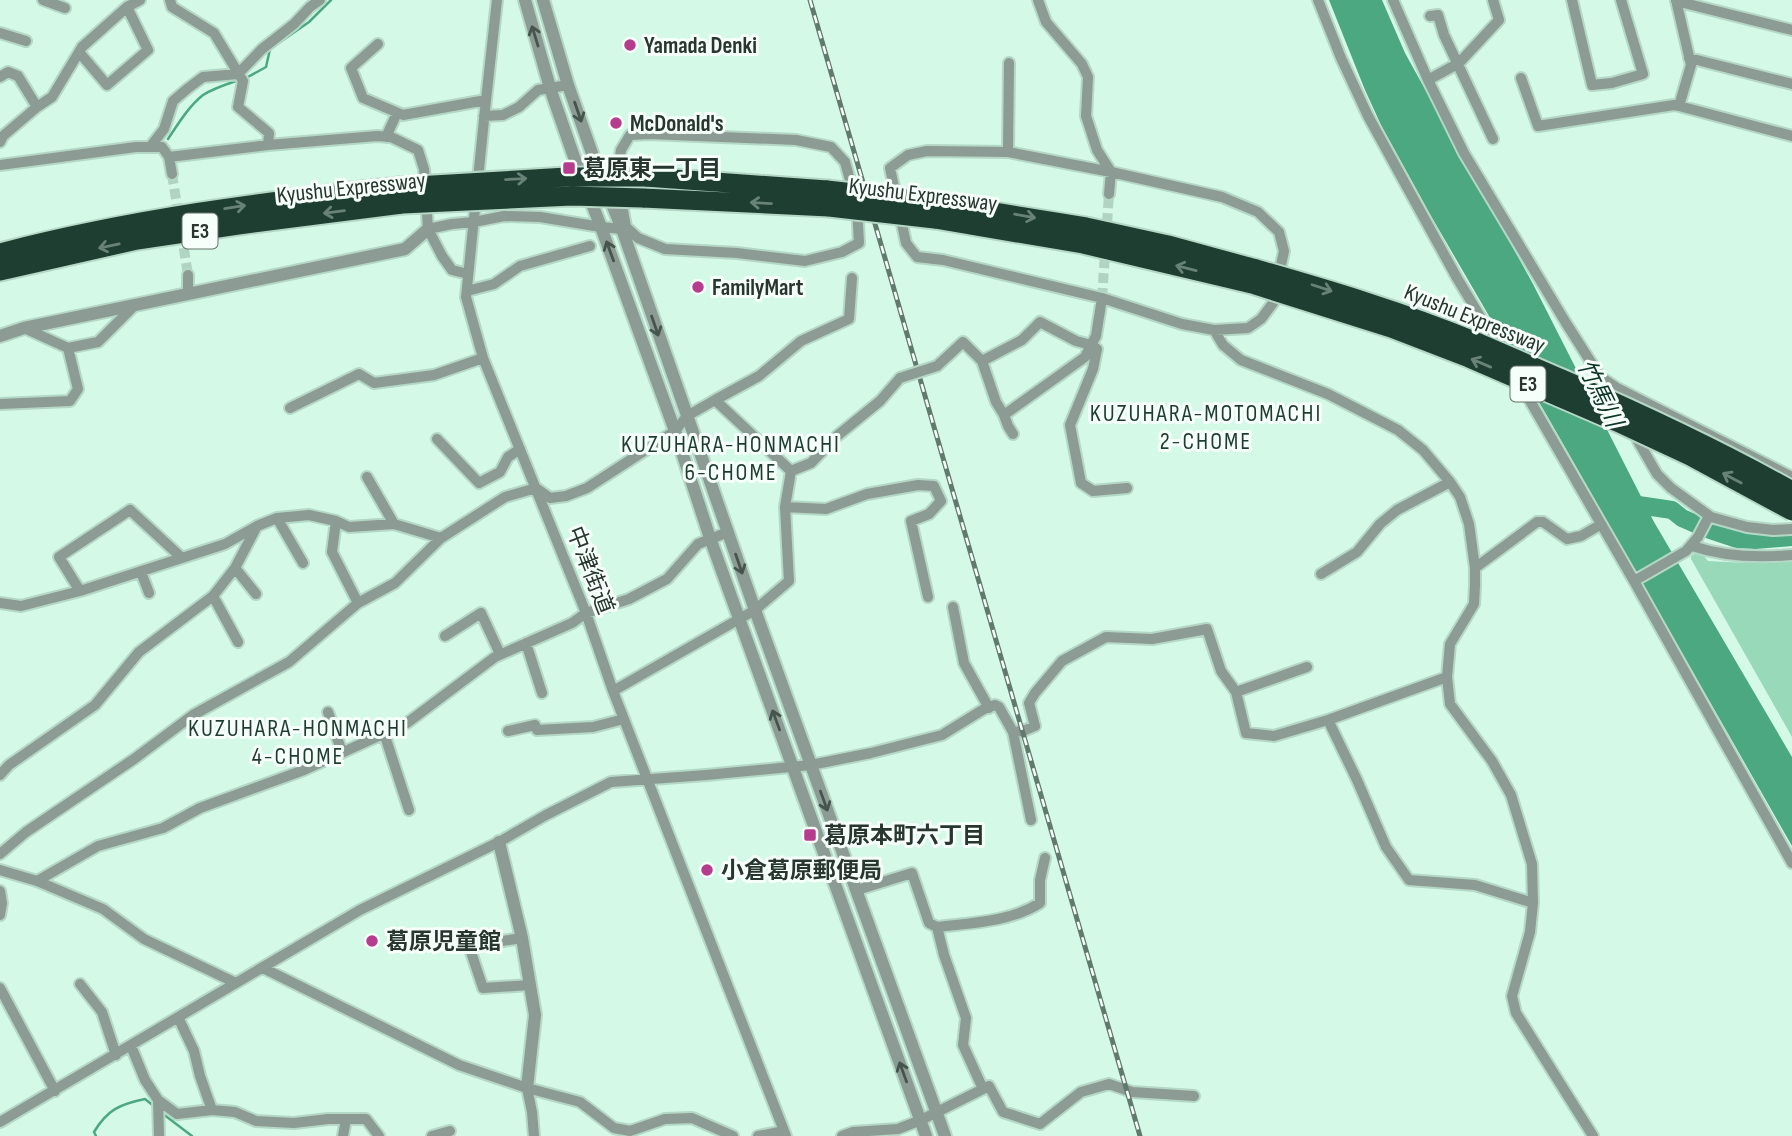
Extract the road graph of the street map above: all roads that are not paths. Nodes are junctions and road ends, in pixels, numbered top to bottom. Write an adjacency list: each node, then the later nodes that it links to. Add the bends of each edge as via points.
1 (43, 0): 16 (street)
2 (140, 0): 15 (street)
3 (170, 0): 26 (street, via 172,7 214,33)
4 (320, 0): 26 (street)
5 (497, 0): 33 (street, 中津街道)
6 (525, 0): 32 (street, one-way to 6)
7 (543, 0): 31 (street)
8 (1038, 0): 47 (street, via 1046,22 1088,77 1086,116 1097,150)
9 (1318, 0): 98 (street, via 1368,116)
10 (1393, 0): 29 (street)
11 (1493, 0): 25 (street, via 1499,20)
12 (1572, 0): 13 (street, via 1592,85 1643,74)
13 (1621, 0)
14 (1676, 1): 18 (street); 23 (street)
15 (127, 7): 22 (street); 22 (street, via 148,50 107,85)
16 (65, 8)
17 (1430, 16): 25 (street, via 1438,15)
18 (1792, 30)
19 (0, 33): 20 (street)
20 (26, 41)
21 (378, 44): 36 (street, via 351,68 363,98)
22 (79, 52): 35 (street, via 52,97)
23 (1689, 58): 30 (street); 34 (street)
24 (1009, 63): 44 (street)
25 (1459, 63): 29 (street); 40 (street)
26 (238, 74): 42 (street, via 243,81 238,107 269,133); 43 (street, via 204,78 187,89 173,102 164,129)
27 (0, 76): 35 (street, via 8,72 18,76)
28 (1521, 78): 34 (street, via 1538,126)
29 (1428, 80): 86 (street, via 1464,153 1606,384)
30 (1792, 84)
31 (568, 85): 32 (street); 54 (street, one-way to 54)
32 (550, 87): 37 (street, via 538,90 503,115); 53 (street)
33 (486, 100): 36 (street); 37 (street, 中津街道)
34 (1679, 106): 38 (street)
35 (37, 107): 41 (street)
36 (397, 113): 39 (street)
37 (484, 116): 52 (street, 中津街道)
38 (1792, 136)
39 (386, 137): 42 (street); 55 (street, via 418,150 424,169)
40 (1493, 139)
41 (0, 142)
42 (268, 145): 45 (street)
43 (150, 147): 45 (street, via 162,147); 46 (street)
44 (1008, 152): 47 (street); 65 (street, via 927,151 908,155 890,168 906,243 917,257)
45 (169, 157): 48 (street)
46 (0, 165)
47 (1111, 172): 49 (street); 68 (street, via 1222,197 1258,212 1279,232 1284,251 1273,303 1248,328)
48 (172, 174)
49 (1109, 194)
50 (400, 196): 51 (highway, Kyushu Expressway / E3, one-way to 50, bridge); 51 (highway, Kyushu Expressway / E3, one-way to 51, bridge, via 555,177 645,177); 57 (highway, Kyushu Expressway / E3, one-way to 50, via 221,209 329,194); 58 (highway, Kyushu Expressway / E3, one-way to 58, via 136,240)
51 (828, 198): 61 (highway, Kyushu Expressway / E3, bridge, via 934,210 1167,263)
52 (474, 222): 53 (street, via 505,216 540,217); 55 (street); 59 (street, 中津街道)
53 (601, 227): 54 (street); 79 (street, one-way to 53)
54 (624, 228): 54 (street, via 665,249 805,261 859,243 857,206 845,162 831,147 796,140 631,135 621,150 617,177); 78 (street, one-way to 78)
55 (428, 229): 59 (street, via 452,270); 64 (street, via 405,248)
56 (590, 246): 63 (street, via 520,265 494,284)
57 (0, 253)
58 (0, 271)
59 (468, 274): 63 (street, 中津街道)
60 (188, 275): 64 (street)
61 (1254, 277): 90 (highway, Kyushu Expressway / E3, one-way to 90, bridge, via 1312,285 1472,341 1620,405); 92 (highway, Kyushu Expressway / E3, one-way to 61, bridge, via 1678,450 1469,358)
62 (852, 278): 74 (street, via 849,319 801,341 759,376)
63 (467, 291): 72 (street, 中津街道)
64 (188, 294): 66 (street)
65 (1102, 298): 68 (street); 70 (street)
66 (134, 306): 67 (street); 71 (street, via 98,342)
67 (24, 328): 69 (street); 71 (street)
68 (1214, 330): 87 (street, via 1241,360 1328,394 1398,430 1423,450)
69 (0, 336)
70 (1091, 345): 73 (street, via 1040,322 1022,340); 77 (street, via 1085,357); 89 (street, via 1097,349 1093,369 1070,425 1081,483 1093,491)
71 (68, 348): 75 (street, via 78,389 70,401)
72 (483, 358): 76 (street, via 433,375 374,383 359,374); 83 (street, 中津街道)
73 (982, 361): 77 (street); 84 (street, bridge, via 963,341 937,366 900,378 811,463)
74 (715, 401): 78 (street); 84 (street)
75 (0, 404)
76 (290, 408)
77 (1004, 415): 80 (street)
78 (687, 416): 79 (street); 101 (street)
79 (675, 431): 88 (street, via 587,488 550,498); 103 (street)
80 (1013, 434)
81 (437, 439): 83 (street, via 479,483 500,472 508,457)
82 (1638, 441): 94 (street, via 1657,474)
83 (520, 449): 88 (street, 中津街道)
84 (791, 471): 91 (street)
85 (368, 477): 96 (street)
86 (1792, 477)
87 (1450, 482): 109 (street, via 1469,524); 111 (street, via 1397,510 1357,552)
88 (536, 488): 102 (street, via 505,497); 122 (street, 中津街道)
89 (1127, 488)
90 (1792, 493): 100 (street)
91 (785, 507): 117 (street, via 826,509 867,494 934,486 941,501 929,514 911,521); 121 (street, via 789,581)
92 (1792, 511)
93 (277, 518): 95 (street, via 309,515); 97 (street); 107 (street)
94 (1708, 518): 100 (street); 104 (street)
95 (336, 521): 96 (street, via 349,527); 119 (street, via 332,552)
96 (394, 524): 102 (street)
97 (257, 526): 106 (street, via 225,544); 108 (street)
98 (1600, 526): 109 (street, via 1567,539 1537,522); 112 (street)
99 (1792, 529): 100 (street)
100 (1773, 530)
101 (727, 532): 103 (street); 121 (street, one-way to 121)
102 (441, 538): 119 (street, via 395,583)
103 (710, 538): 122 (street, via 698,544 667,579 629,599); 123 (street)
104 (1695, 542): 105 (street, via 1715,554); 112 (street)
105 (1792, 555)
106 (182, 558): 110 (street); 113 (street, via 130,510 59,557)
107 (303, 564)
108 (234, 568): 115 (street); 116 (street)
109 (1475, 568): 129 (street, via 1474,604 1450,645)
110 (141, 572): 113 (street); 114 (street)
111 (1321, 574)
112 (1635, 580): 150 (street)
113 (80, 591): 118 (street, via 21,606)
114 (149, 593)
115 (256, 594)
116 (213, 596): 125 (street); 143 (street, via 139,652 95,705)
117 (928, 597)
118 (0, 603)
119 (358, 603): 148 (street, via 289,662 193,715)
120 (953, 607): 133 (street, via 964,663)
121 (755, 610): 123 (street); 141 (street)
122 (586, 613): 126 (street); 130 (street, 中津街道)
123 (740, 618): 130 (street); 142 (street, one-way to 123)
124 (445, 636): 127 (street, via 481,613)
125 (238, 642)
126 (526, 643): 127 (street); 132 (street)
127 (500, 654): 139 (street, via 407,723)
128 (1307, 667): 131 (street)
129 (1447, 677): 136 (street); 155 (street, via 1450,704 1511,794 1532,864)
130 (613, 691): 135 (street, 中津街道)
131 (1236, 692): 136 (street, via 1246,733 1274,736); 138 (street, via 1221,671 1208,629 1152,639 1106,637 1062,661 1029,703 1035,726)
132 (542, 693)
133 (989, 708): 138 (street, via 999,708); 141 (street, via 942,734)
134 (328, 712): 140 (street)
135 (624, 719): 137 (street, via 593,727 537,730 535,725); 144 (street, 中津街道)
136 (1328, 720): 155 (street, via 1386,847 1409,880 1475,885)
137 (508, 731)
138 (1013, 732): 146 (street)
139 (384, 733): 140 (street); 145 (street)
140 (342, 752): 152 (street, via 200,808 163,828 98,846)
141 (811, 765): 142 (street); 153 (street, one-way to 153)
142 (793, 766): 144 (street); 175 (street, one-way to 142)
143 (0, 775)
144 (648, 779): 147 (street, via 611,782); 179 (street, 中津街道)
145 (409, 810)
146 (1031, 820)
147 (499, 842): 158 (street); 159 (street, via 360,910)
148 (0, 854)
149 (1045, 858): 157 (street, via 1040,903 1028,911)
150 (1792, 863)
151 (0, 870): 152 (street)
152 (37, 881): 160 (street, via 103,909 144,939)
153 (857, 890): 157 (street, via 912,873 929,922); 173 (street)
154 (0, 891): 156 (street)
155 (1533, 903): 191 (street, via 1512,996 1516,1013)
156 (0, 915)
157 (937, 928): 168 (street, via 966,1018 963,1045)
158 (522, 938): 162 (street); 162 (street, via 470,946 483,988)
159 (263, 968): 160 (street); 167 (street, via 459,1065)
160 (236, 983): 164 (street)
161 (80, 984): 166 (street, via 102,1012)
162 (530, 985): 167 (street, via 535,1015)
163 (0, 988): 169 (street)
164 (178, 1017): 165 (street); 172 (street)
165 (131, 1046): 166 (street); 171 (street)
166 (116, 1055): 169 (street)
167 (527, 1088): 185 (street); 186 (street, via 580,1102 614,1128 630,1130 665,1119 692,1118)
168 (983, 1089): 170 (street, via 989,1086 1003,1112 1040,1124 1081,1092 1109,1084 1132,1092); 173 (street)
169 (55, 1091): 176 (street)
170 (1194, 1096)
171 (158, 1101): 172 (street, via 177,1114); 180 (street)
172 (212, 1110): 177 (street, via 235,1112 256,1121)
173 (937, 1112): 175 (street); 190 (street)
174 (346, 1119): 177 (street); 182 (street); 183 (street, via 366,1119)
175 (921, 1120): 188 (street, via 898,1129); 189 (street)
176 (0, 1122)
177 (290, 1122): 181 (street)
178 (450, 1131): 184 (street)
179 (785, 1133): 187 (street)
180 (159, 1136)
181 (287, 1136)
182 (343, 1136)
183 (379, 1136)
184 (432, 1136)
185 (534, 1136)
186 (733, 1136)
187 (758, 1136)
188 (842, 1136)
189 (926, 1136)
190 (945, 1136)
191 (1593, 1136)

